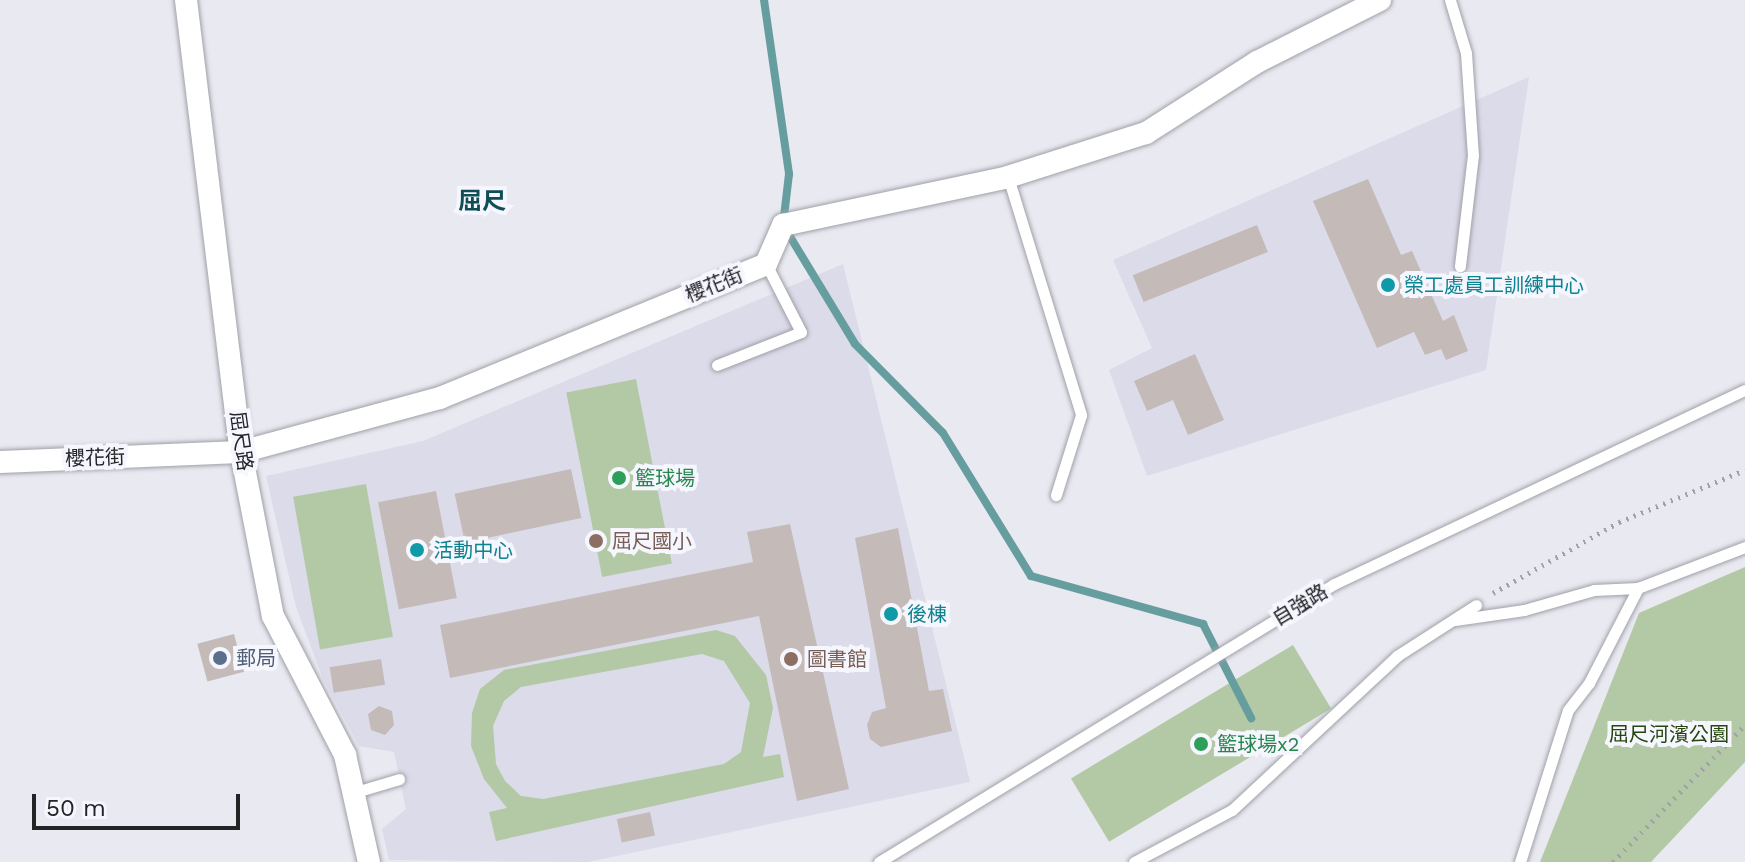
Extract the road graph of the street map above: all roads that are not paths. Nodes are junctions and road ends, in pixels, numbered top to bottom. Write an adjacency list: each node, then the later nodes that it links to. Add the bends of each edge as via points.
1 (186, 0): 9 (street, 屈尺路)
2 (1380, 0): 4 (street, 櫻花街, via 1257,62 1146,133)
3 (1450, 0): 6 (lane, via 1466,53 1473,155)
4 (1008, 177): 5 (street, 櫻花街, via 783,225); 11 (lane, via 1081,415)
5 (766, 264): 7 (lane, via 801,332); 9 (street, 櫻花街, via 440,398)
6 (1460, 266)
7 (717, 365)
8 (1745, 390): 19 (lane, 自強路, via 1334,584)
9 (241, 452): 10 (street, 櫻花街); 17 (street, 屈尺路, via 273,616 345,755)
10 (0, 462)
11 (1056, 495)
12 (1745, 547): 13 (lane)
13 (1638, 588): 15 (lane, via 1594,590 1524,610); 21 (lane, via 1589,683 1568,710)
14 (1476, 605): 15 (lane)
15 (1450, 621): 20 (lane, via 1397,656 1232,810)
16 (399, 779): 17 (lane)
17 (356, 792): 18 (street, 屈尺路)
18 (369, 862)
19 (879, 862)
20 (1134, 862)
21 (1520, 862)

